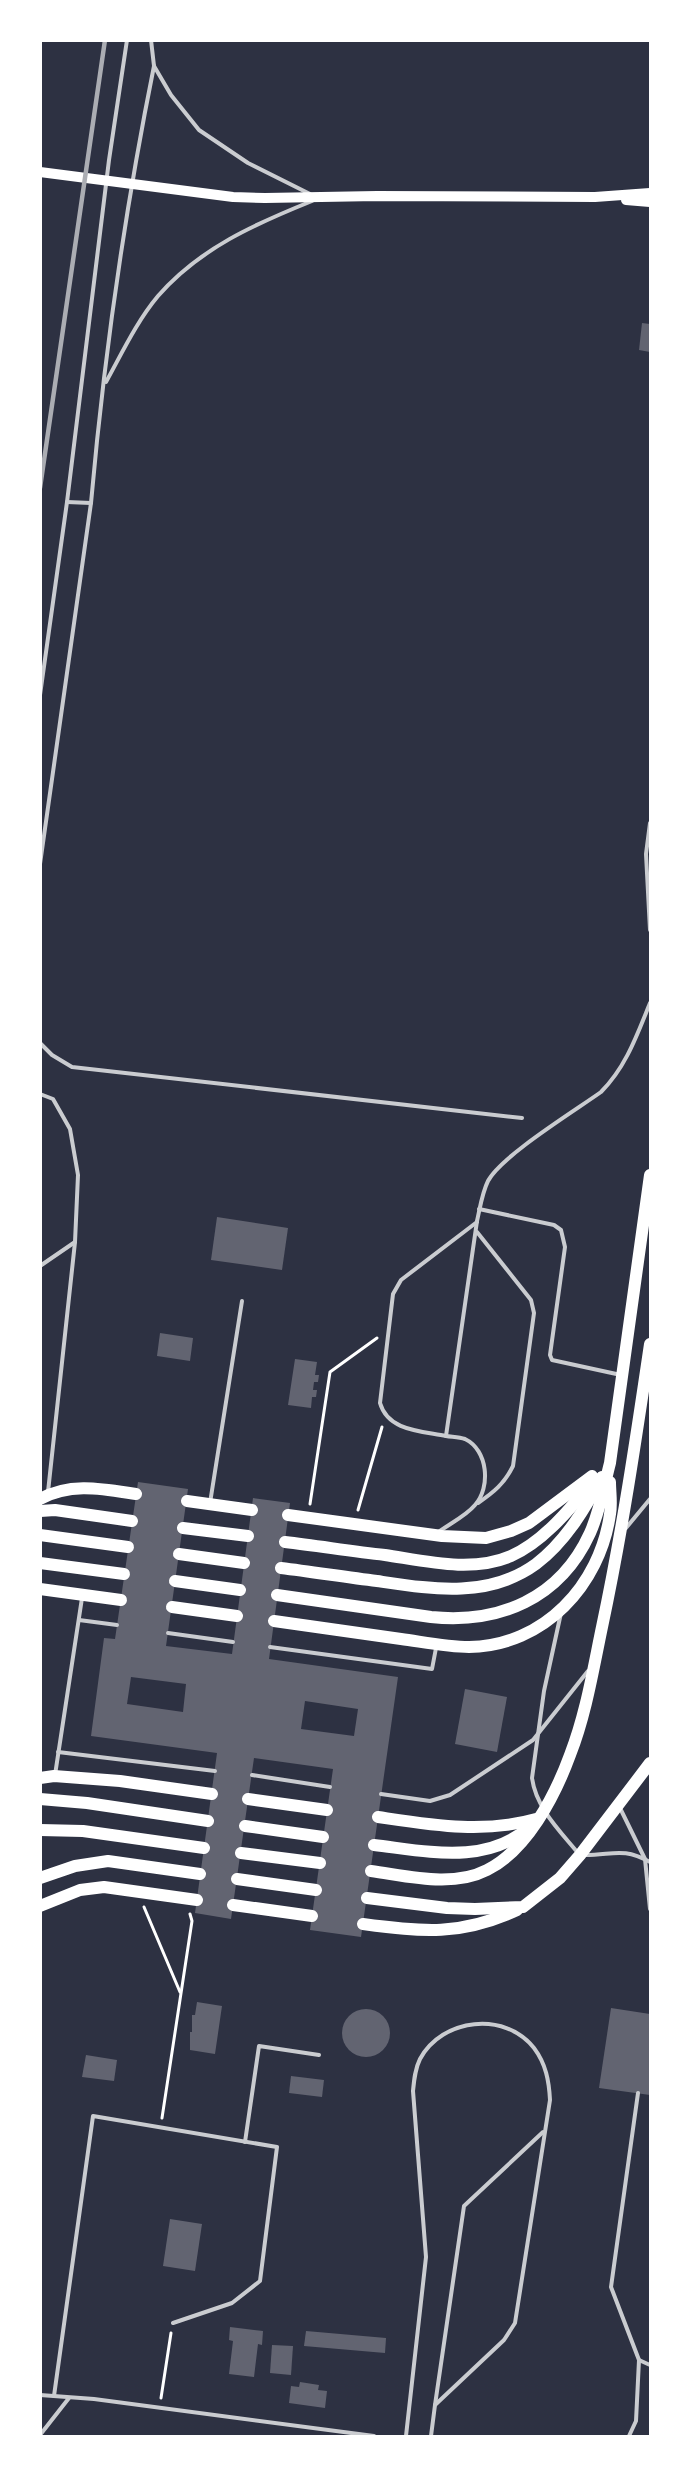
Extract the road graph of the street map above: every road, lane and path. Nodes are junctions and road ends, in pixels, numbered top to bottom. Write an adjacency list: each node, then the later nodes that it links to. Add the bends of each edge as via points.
1 (127, 40): 10 (lane, via 103,204)
2 (150, 40): 3 (lane)
3 (154, 66): 7 (lane, via 184,113 209,138 248,163); 9 (lane, via 128,208)
4 (40, 172): 7 (main road, via 233,197)
5 (651, 193): 6 (main road)
6 (595, 197): 7 (main road); 8 (main road)
7 (318, 198): 9 (lane, via 219,244 173,280 144,316)
8 (651, 202)
9 (104, 386): 11 (lane)
10 (68, 502): 11 (lane); 12 (lane)
11 (91, 503): 14 (lane)
12 (40, 695)
13 (651, 823): 15 (lane, via 646,854)
14 (40, 864)
15 (651, 930)
16 (651, 1003): 21 (lane, via 614,1079 506,1161 489,1179)
17 (40, 1043): 19 (lane, via 72,1066)
18 (40, 1094): 24 (lane, via 53,1099 70,1129 78,1175)
19 (522, 1118)
20 (651, 1175): 29 (highway)
21 (479, 1209): 22 (lane); 29 (lane, via 561,1230 565,1247 552,1360)
22 (477, 1221): 23 (lane); 27 (lane, via 401,1280 393,1294)
23 (476, 1231): 31 (lane); 38 (lane, via 531,1300 534,1313 513,1466 499,1488)
24 (75, 1242): 25 (lane); 34 (lane)
25 (40, 1266)
26 (242, 1302): 37 (lane)
27 (388, 1330): 30 (lane, via 380,1403); 42 (path, via 330,1372)
28 (651, 1344): 46 (highway)
29 (623, 1375): 32 (highway)
30 (385, 1417): 31 (lane, via 402,1427); 44 (path)
31 (446, 1436): 38 (lane, via 464,1438 483,1460 485,1480)
32 (610, 1463): 48 (highway, via 511,1531 486,1538); 50 (highway, via 561,1517 510,1556 456,1564); 55 (highway, via 573,1525 552,1549 536,1564 480,1588 435,1589); 61 (highway, via 600,1507 580,1551 548,1587 504,1612 455,1619); 64 (highway, via 610,1512 601,1550 584,1583)
33 (136, 1494): 34 (highway, via 78,1487)
34 (44, 1498)
35 (651, 1499): 46 (lane)
36 (187, 1501): 37 (highway)
37 (210, 1504): 39 (highway)
38 (476, 1505): 48 (lane)
39 (252, 1510)
40 (40, 1511): 43 (highway)
41 (288, 1515): 42 (highway)
42 (308, 1518): 44 (highway)
43 (132, 1521)
44 (354, 1524): 48 (highway)
45 (183, 1528): 49 (highway)
46 (621, 1534): 73 (highway)
47 (40, 1535): 51 (highway)
48 (434, 1535)
49 (248, 1536)
50 (285, 1542)
51 (128, 1547)
52 (179, 1554): 54 (highway)
53 (40, 1563): 56 (highway)
54 (244, 1563)
55 (281, 1568)
56 (124, 1574)
57 (175, 1581): 59 (highway)
58 (40, 1589): 60 (highway)
59 (240, 1590)
60 (83, 1595): 62 (highway); 66 (lane)
61 (277, 1595)
62 (121, 1600)
63 (172, 1607): 65 (highway)
64 (561, 1612): 71 (highway, via 524,1634 490,1644); 74 (lane)
65 (237, 1616)
66 (79, 1620): 68 (lane); 75 (lane)
67 (274, 1621): 71 (highway)
68 (117, 1625)
69 (168, 1633): 70 (lane)
70 (233, 1642)
71 (437, 1644): 72 (lane, via 432,1669)
72 (270, 1647)
73 (594, 1663): 74 (lane); 88 (highway, via 570,1756)
74 (538, 1733): 83 (lane, via 503,1761 440,1799); 88 (lane, via 532,1778)
75 (58, 1752): 77 (lane); 79 (lane)
76 (651, 1763): 86 (highway)
77 (215, 1771)
78 (252, 1775): 81 (lane)
79 (54, 1776): 80 (highway); 82 (highway)
80 (40, 1778)
81 (330, 1787)
82 (212, 1794)
83 (381, 1794)
84 (40, 1799): 90 (highway)
85 (248, 1799): 87 (highway)
86 (618, 1805): 97 (highway); 98 (lane)
87 (327, 1810)
88 (540, 1814): 89 (highway, via 503,1827 453,1828); 94 (highway, via 507,1842 473,1852 444,1853); 97 (lane); 101 (highway, via 512,1854 469,1877 443,1880)
89 (378, 1817)
90 (208, 1821)
91 (244, 1826): 93 (highway)
92 (40, 1830): 95 (highway, via 83,1831)
93 (324, 1837)
94 (375, 1845)
95 (204, 1848)
96 (241, 1852): 100 (highway)
97 (580, 1855): 98 (lane, via 620,1851); 111 (highway, via 560,1878)
98 (645, 1859): 99 (lane); 112 (lane)
99 (651, 1862)
100 (320, 1863)
101 (371, 1870)
102 (200, 1874): 103 (highway, via 108,1861 75,1866)
103 (40, 1878)
104 (237, 1879): 105 (highway)
105 (316, 1890)
106 (137, 1892): 108 (highway); 110 (highway, via 104,1887 80,1890); 115 (path)
107 (367, 1898): 111 (highway, via 447,1908)
108 (191, 1899): 115 (path, via 192,1921)
109 (233, 1905): 113 (highway)
110 (40, 1906)
111 (523, 1907): 114 (highway, via 461,1929 413,1931)
112 (651, 1909)
113 (312, 1916)
114 (363, 1924)
115 (181, 1994): 118 (path)
116 (319, 2055): 120 (lane, via 259,2046)
117 (638, 2093): 122 (lane, via 611,2287)
118 (161, 2128): 120 (lane); 125 (lane, via 93,2116)
119 (544, 2132): 127 (lane, via 515,2323 504,2340); 127 (lane, via 464,2206); 131 (lane, via 549,2080 543,2062 519,2034 488,2024 455,2028 429,2046 420,2060 412,2091 426,2257)
120 (245, 2142): 121 (lane, via 277,2147 260,2281 232,2303)
121 (173, 2323): 128 (path)
122 (639, 2360): 123 (lane); 133 (lane, via 636,2421)
123 (651, 2365)
124 (40, 2395): 125 (lane)
125 (54, 2396): 126 (lane)
126 (69, 2397): 128 (lane); 129 (lane)
127 (435, 2405): 132 (lane)
128 (159, 2408): 130 (lane)
129 (40, 2435)
130 (375, 2436)
131 (406, 2436)
132 (431, 2436)
133 (629, 2436)

